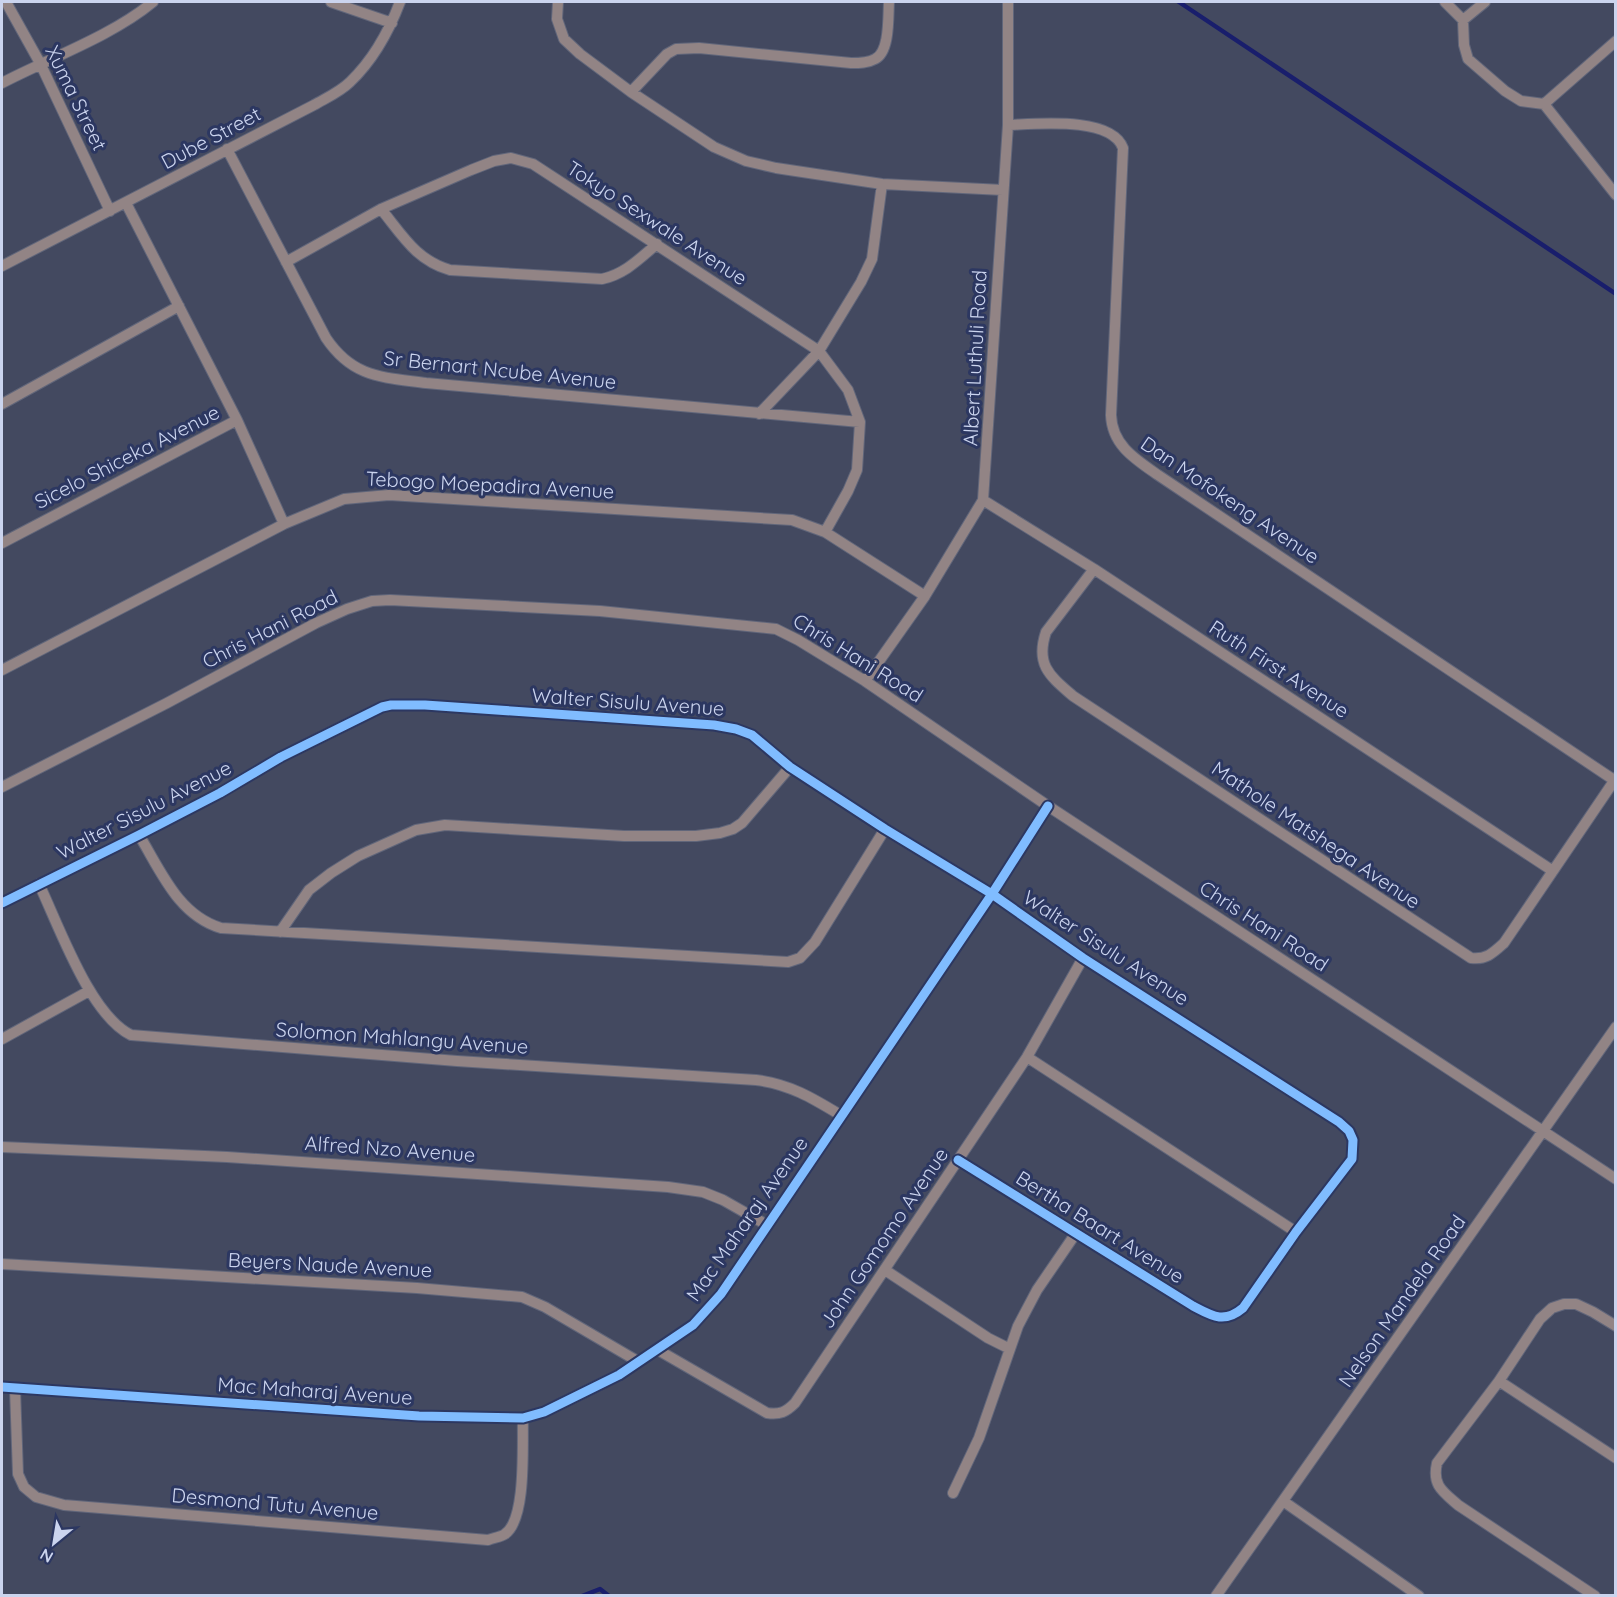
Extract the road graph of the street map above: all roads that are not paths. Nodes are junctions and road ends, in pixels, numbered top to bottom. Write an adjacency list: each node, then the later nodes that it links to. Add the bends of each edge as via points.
1 (6, 2): 13 (street, Xuma Street)
2 (153, 2): 13 (street, via 108,32)
3 (331, 2): 11 (street)
4 (400, 2): 11 (street, Dube Street)
5 (558, 2): 15 (street, via 557,19 564,39)
6 (889, 2): 15 (street, via 885,46 875,59 851,63 699,48 676,50 667,54)
7 (1008, 2): 17 (street, Albert Luthuli Road)
8 (1444, 2): 10 (street)
9 (1485, 2): 10 (street)
10 (1463, 20): 16 (street, via 1468,59 1504,91 1521,101)
11 (392, 23): 18 (street, Dube Street, via 349,83)
12 (1616, 41): 16 (street)
13 (40, 63): 14 (street); 24 (street, Xuma Street)
14 (2, 83)
15 (631, 92): 19 (street, via 714,147 746,161)
16 (1544, 104): 21 (street)
17 (1008, 125): 20 (street, Albert Luthuli Road); 43 (street, Dan Mofokeng Avenue, via 1089,127 1116,136 1123,148 1111,427 1127,453)
18 (227, 149): 22 (street, Dube Street); 26 (street, Sr Bernart Ncube Avenue)
19 (882, 184): 20 (street); 29 (street, via 872,259)
20 (1003, 190): 34 (street, Albert Luthuli Road)
21 (1616, 195)
22 (126, 203): 24 (street, Dube Street); 28 (street)
23 (381, 210): 25 (street, Tokyo Sexwale Avenue, via 471,170 511,158 545,171); 25 (street, via 416,252 436,266 450,270 602,279 630,268); 26 (street, Tokyo Sexwale Avenue)
24 (110, 211): 27 (street, Dube Street)
25 (657, 244): 29 (street, Tokyo Sexwale Avenue)
26 (286, 262): 31 (street, Sr Bernart Ncube Avenue, via 336,353 368,374 426,383)
27 (2, 266)
28 (179, 306): 30 (street); 32 (street)
29 (819, 351): 31 (street); 33 (street, Tokyo Sexwale Avenue, via 848,390)
30 (2, 404)
31 (759, 414): 33 (street, Sr Bernart Ncube Avenue)
32 (237, 420): 35 (street); 37 (street, Sicelo Shiceka Avenue)
33 (860, 423): 36 (street, Tokyo Sexwale Avenue, via 857,470)
34 (983, 500): 38 (street, Ruth First Avenue); 39 (street, Albert Luthuli Road)
35 (284, 524): 36 (street, Tebogo Moepadira Avenue, via 344,499 389,495 792,520); 40 (street, Tebogo Moepadira Avenue)
36 (825, 532): 39 (street, Tebogo Moepadira Avenue)
37 (2, 543)
38 (1094, 569): 48 (street, Ruth First Avenue); 48 (street, Mathole Matshega Avenue, via 1046,632 1042,643 1046,669 1058,683 1451,946 1471,958 1490,956 1504,943)
39 (925, 596): 41 (street, Albert Luthuli Road)
40 (2, 670)
41 (865, 681): 44 (street, Chris Hani Road, via 784,632 768,627 600,611 372,601 316,623); 45 (street, Chris Hani Road)
42 (790, 767): 46 (street, Walter Sisulu Avenue); 47 (street, Walter Sisulu Avenue, via 752,735 714,725 391,705 281,758); 52 (street, via 742,823 720,833 624,836 445,825 416,830 331,873 309,890)
43 (1615, 779): 48 (street, Mathole Matshega Avenue)
44 (2, 787)
45 (1048, 806): 50 (street, Mac Maharaj Avenue); 59 (street, Chris Hani Road)
46 (885, 829): 50 (street, Walter Sisulu Avenue); 52 (street, via 815,942 800,958 788,962)
47 (139, 835): 49 (street, Walter Sisulu Avenue); 52 (street, via 182,905 196,917 221,928)
48 (1553, 871)
49 (39, 884): 51 (street, Walter Sisulu Avenue); 54 (street, Solomon Mahlangu Avenue)
50 (992, 894): 53 (street, Walter Sisulu Avenue); 58 (street, Mac Maharaj Avenue)
51 (2, 903)
52 (280, 932)
53 (1083, 958): 57 (street, John Gomomo Avenue); 64 (street, Walter Sisulu Avenue, via 1349,1131 1353,1140 1352,1159)
54 (89, 991): 56 (street); 58 (street, Solomon Mahlangu Avenue, via 122,1031 141,1038 756,1080 786,1085)
55 (1616, 1027): 59 (street, Nelson Mandela Road)
56 (2, 1040)
57 (1027, 1057): 61 (street, John Gomomo Avenue); 64 (street)
58 (842, 1116): 63 (street, Mac Maharaj Avenue)
59 (1544, 1131): 62 (street, Chris Hani Road); 78 (street, Nelson Mandela Road)
60 (2, 1147): 63 (street, Alfred Nzo Avenue, via 227,1157 668,1187 703,1192)
61 (958, 1160): 65 (street, Bertha Baart Avenue); 67 (street, John Gomomo Avenue)
62 (1616, 1179)
63 (767, 1225): 70 (street, Mac Maharaj Avenue, via 720,1294 693,1325)
64 (1296, 1232): 65 (street, Bertha Baart Avenue, via 1243,1308 1234,1316 1225,1317 1193,1306)
65 (1076, 1233): 69 (street, via 1029,1305)
66 (2, 1264): 71 (street, Beyers Naude Avenue, via 497,1293 522,1297 545,1307)
67 (885, 1270): 69 (street); 70 (street, John Gomomo Avenue, via 795,1403 779,1415 756,1408)
68 (1616, 1326): 72 (street, via 1576,1304 1552,1308 1540,1319)
69 (1010, 1349): 77 (street, via 979,1438)
70 (658, 1350): 71 (street, Mac Maharaj Avenue)
71 (639, 1362): 75 (street, Mac Maharaj Avenue, via 544,1412)
72 (1499, 1381): 76 (street); 81 (street, via 1437,1462 1437,1484 1458,1505)
73 (2, 1387): 74 (street, Mac Maharaj Avenue)
74 (15, 1389): 75 (street, Mac Maharaj Avenue, via 418,1416); 75 (street, Desmond Tutu Avenue, via 18,1474 24,1487 48,1502 488,1540 506,1534 516,1520 521,1502)
75 (523, 1418)
76 (1616, 1458)
77 (953, 1493)
78 (1283, 1501): 79 (street, Nelson Mandela Road); 80 (street)
79 (1216, 1596)
80 (1419, 1596)
81 (1595, 1596)

